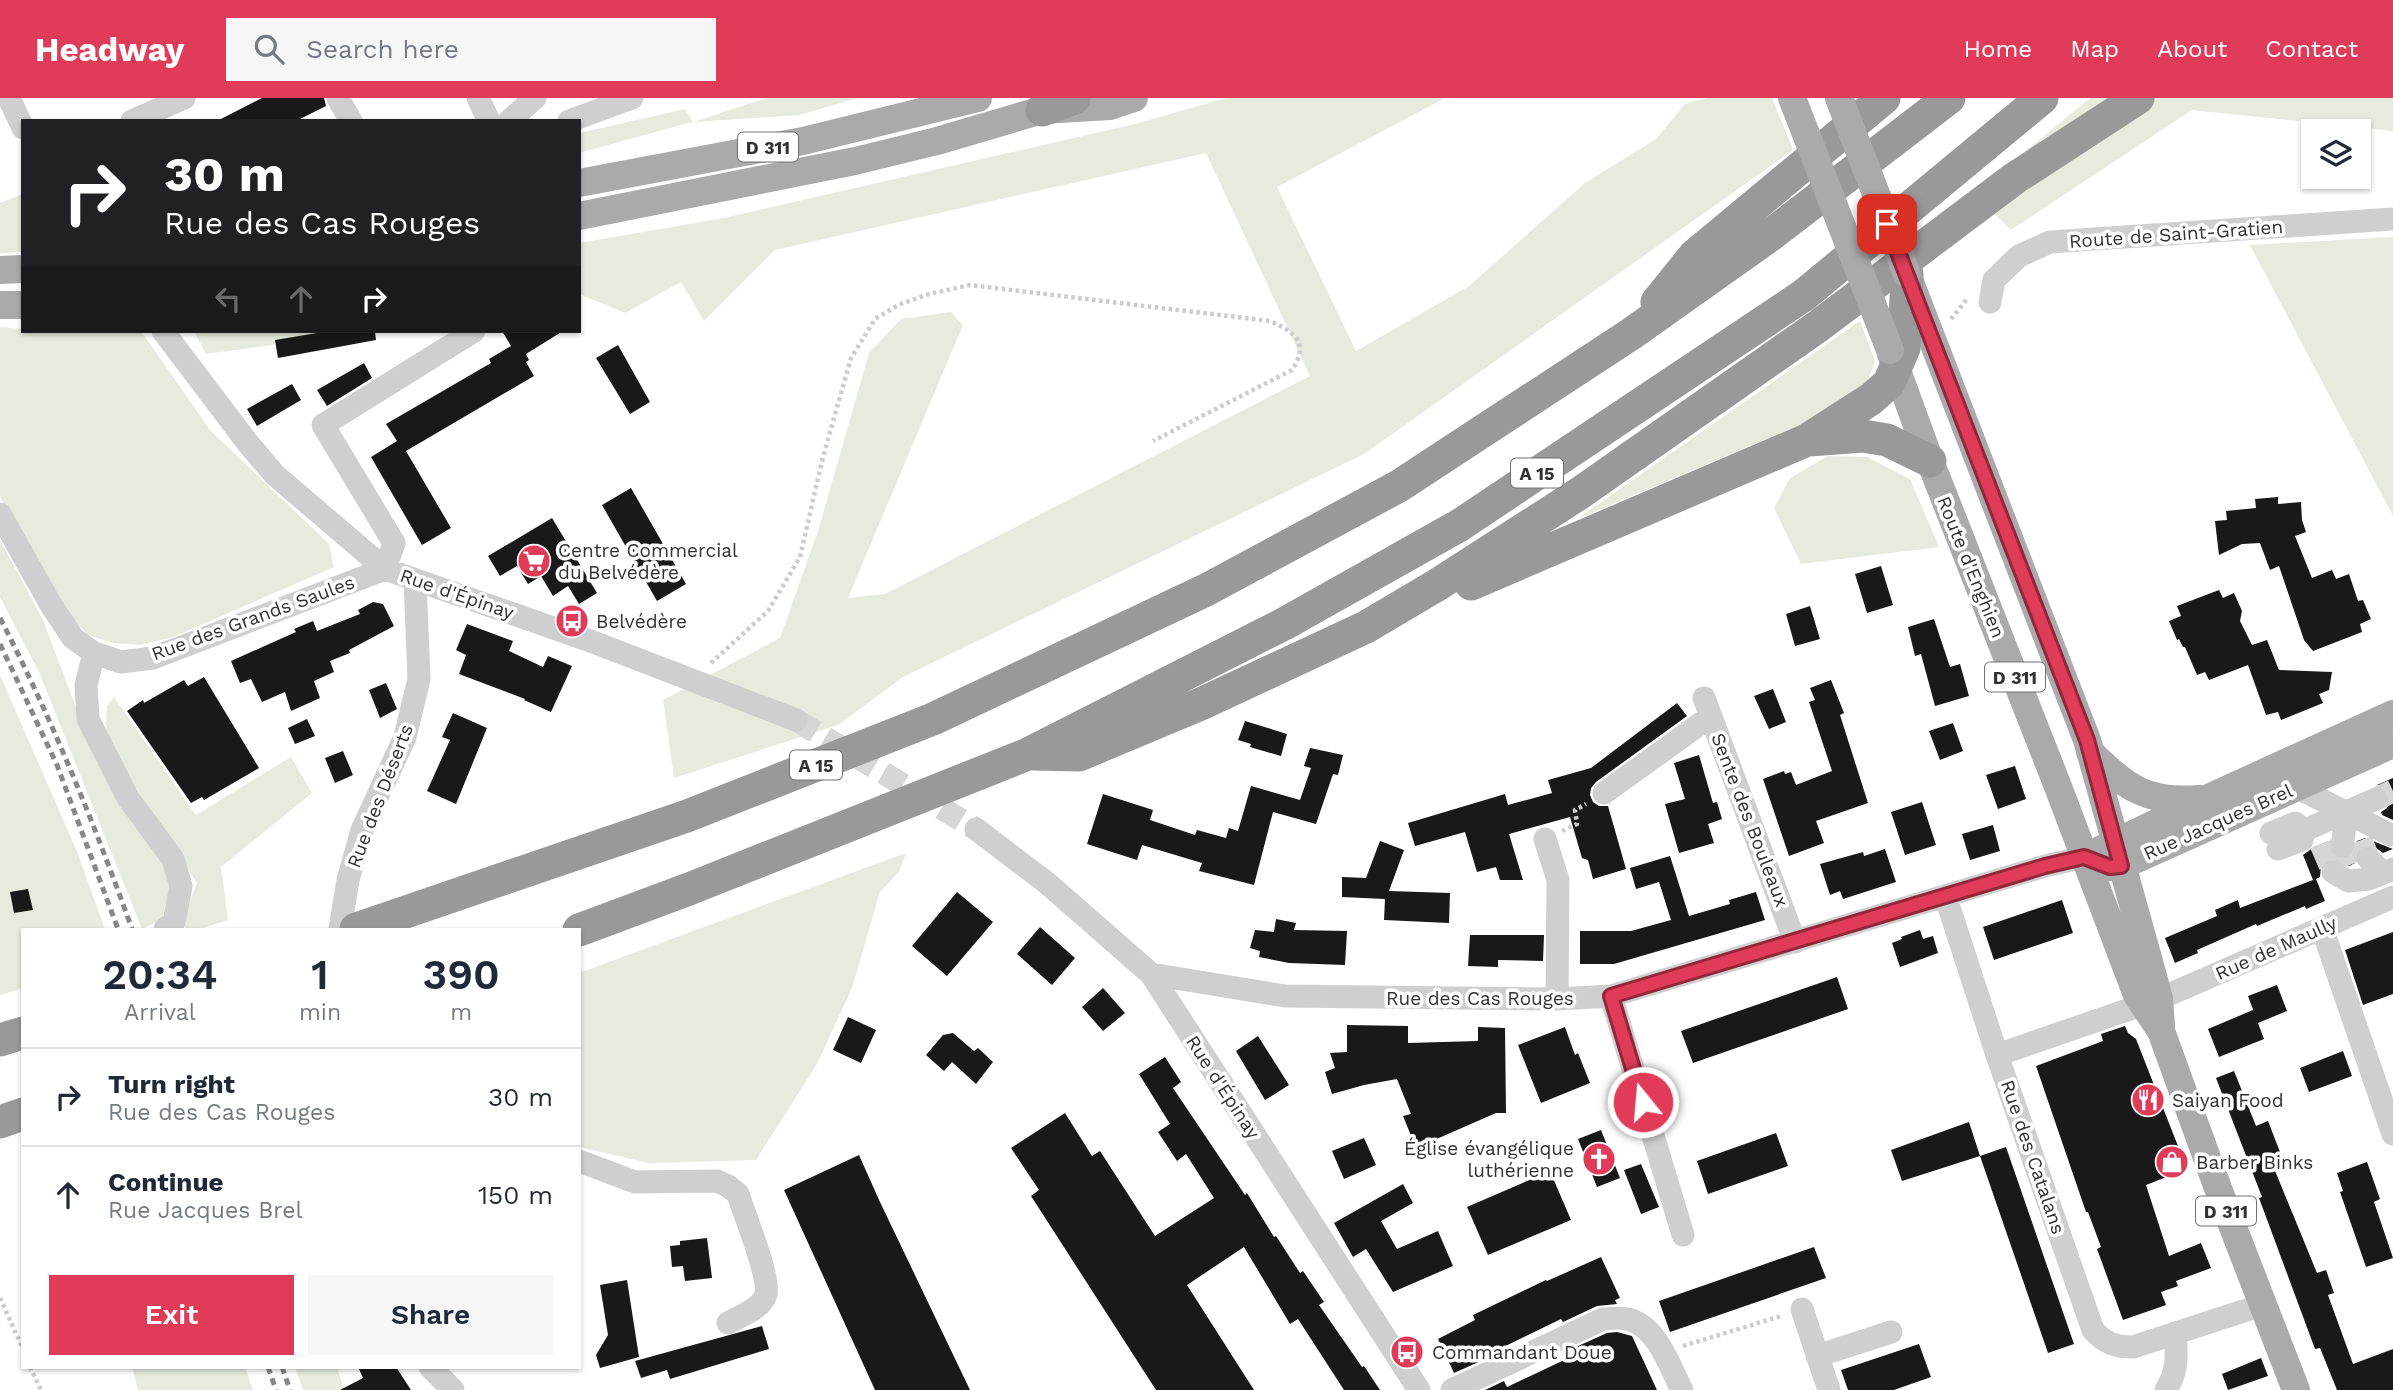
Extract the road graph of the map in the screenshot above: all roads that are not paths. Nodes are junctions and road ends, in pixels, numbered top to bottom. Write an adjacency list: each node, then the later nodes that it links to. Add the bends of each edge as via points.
1 (9, 98): 22 (street)
2 (184, 98): 17 (street)
3 (338, 98): 18 (street)
4 (478, 98): 19 (street)
5 (632, 98): 21 (street)
6 (1074, 98): 16 (highway)
7 (1134, 98): 16 (main road, D 311, via 1110,106)
8 (1792, 98): 35 (main road, Route d'Enghien / D 311, bridge)
9 (1839, 98): 28 (main road, bridge)
10 (1884, 98): 34 (highway, via 1694,256)
11 (1950, 98): 34 (highway, A 15)
12 (2042, 98): 47 (highway, A 15, via 1804,295 1460,525 1284,624)
13 (2138, 98): 41 (highway, via 2015,178 1817,327 1591,485)
14 (964, 100): 23 (main road, D 311, via 803,141)
15 (534, 105): 20 (street)
16 (1042, 110): 24 (main road, D 311, via 855,162)
17 (137, 119)
18 (350, 119)
19 (488, 119)
20 (512, 119)
21 (574, 119)
22 (21, 124)
23 (581, 183)
24 (581, 216)
25 (2393, 219): 29 (street, Route de Saint-Gratien, via 2050,242 2019,256 1994,280)
26 (21, 269): 27 (main road)
27 (0, 270)
28 (1907, 274): 35 (highway)
29 (1990, 302)
30 (0, 305): 31 (main road)
31 (21, 305)
32 (165, 333): 39 (street, Rue d'Épinay, via 275,475)
33 (471, 333): 39 (street, via 323,425 394,543)
34 (1631, 334): 64 (highway, A 15, via 1399,486 1194,596 933,719 687,816)
35 (1905, 344): 36 (highway, via 1889,383); 37 (main road, Route d'Enghien / D 311); 46 (main road, Route d'Enghien / D 311)
36 (1807, 440): 37 (highway, via 1863,436 1887,440); 41 (highway, via 1467,586)
37 (1930, 461): 59 (main road, Route d'Enghien / D 311)
38 (0, 514): 42 (street, via 73,638)
39 (385, 569): 40 (street, Rue d'Épinay); 42 (street, Rue des Grands Saules, via 153,658 121,662)
40 (415, 580): 44 (street, Rue d'Épinay); 63 (street, Rue des Déserts, via 419,679 405,737 362,830)
41 (1437, 585): 47 (highway, via 1366,627 1092,750 1079,755)
42 (94, 653): 62 (street, via 86,685 88,719 128,798 173,859 181,887 174,922)
43 (2393, 714): 50 (main road, Rue Jacques Brel)
44 (796, 720)
45 (2393, 744): 48 (main road, Rue Jacques Brel)
46 (2090, 752): 50 (main road, via 2141,793 2169,801); 57 (main road, Route d'Enghien / D 311)
47 (1028, 754): 66 (highway, A 15)
48 (2296, 787): 52 (street); 57 (main road, Rue Jacques Brel)
49 (1604, 793): 67 (street, Sente des Bouleaux, via 1707,707)
50 (2206, 799): 57 (main road, Rue Jacques Brel)
51 (2375, 799): 52 (street)
52 (2347, 813): 54 (street); 58 (street)
53 (976, 829): 68 (street, Rue d'Épinay, via 1047,883)
54 (2391, 835)
55 (1545, 839): 70 (street, via 1558,880)
56 (2275, 841): 58 (street, via 2295,823)
57 (2118, 855): 59 (main road, Rue Jacques Brel); 71 (main road, Route d'Enghien / D 311)
58 (2350, 855)
59 (2084, 857): 61 (street, Rue des Cas Rouges); 71 (main road, Route d'Enghien / D 311, via 2123,960)
60 (2393, 897): 65 (street, Rue de Maully)
61 (1946, 898): 67 (street, Rue des Cas Rouges); 74 (street, Rue des Catalans)
62 (166, 928)
63 (340, 928)
64 (359, 928)
65 (2322, 928): 71 (street, Rue de Maully); 78 (street)
66 (581, 929)
67 (1795, 942): 69 (street, Rue des Cas Rouges)
68 (1151, 974): 70 (street, Rue des Cas Rouges, via 1285,996); 89 (street, Rue d'Épinay)
69 (1611, 996): 70 (street, Rue des Cas Rouges); 80 (street)
70 (1558, 999)
71 (2151, 1002): 74 (street, Rue de Maully); 81 (main road, Route d'Enghien / D 311)
72 (21, 1034): 73 (highway)
73 (0, 1040)
74 (1997, 1055): 85 (street, Rue des Catalans, via 2093,1330 2119,1347 2133,1348)
75 (21, 1108): 77 (street)
76 (21, 1115): 77 (highway)
77 (0, 1121)
78 (2393, 1134)
79 (581, 1162): 83 (street, via 635,1182 717,1181 737,1195 766,1279 766,1295 756,1307)
80 (1683, 1235)
81 (2262, 1305): 85 (street, Rue des Catalans); 94 (main road, Route d'Enghien / D 311)
82 (1802, 1309): 86 (street)
83 (728, 1323)
84 (1891, 1332): 86 (street)
85 (2175, 1334): 93 (street, via 2177,1361)
86 (1817, 1356): 92 (street)
87 (432, 1369): 88 (street)
88 (453, 1390)
89 (1419, 1390)
90 (1452, 1390): 91 (street, via 1604,1319 1633,1320 1654,1336)
91 (1682, 1390)
92 (1829, 1390)
93 (2166, 1390)
94 (2296, 1390)

